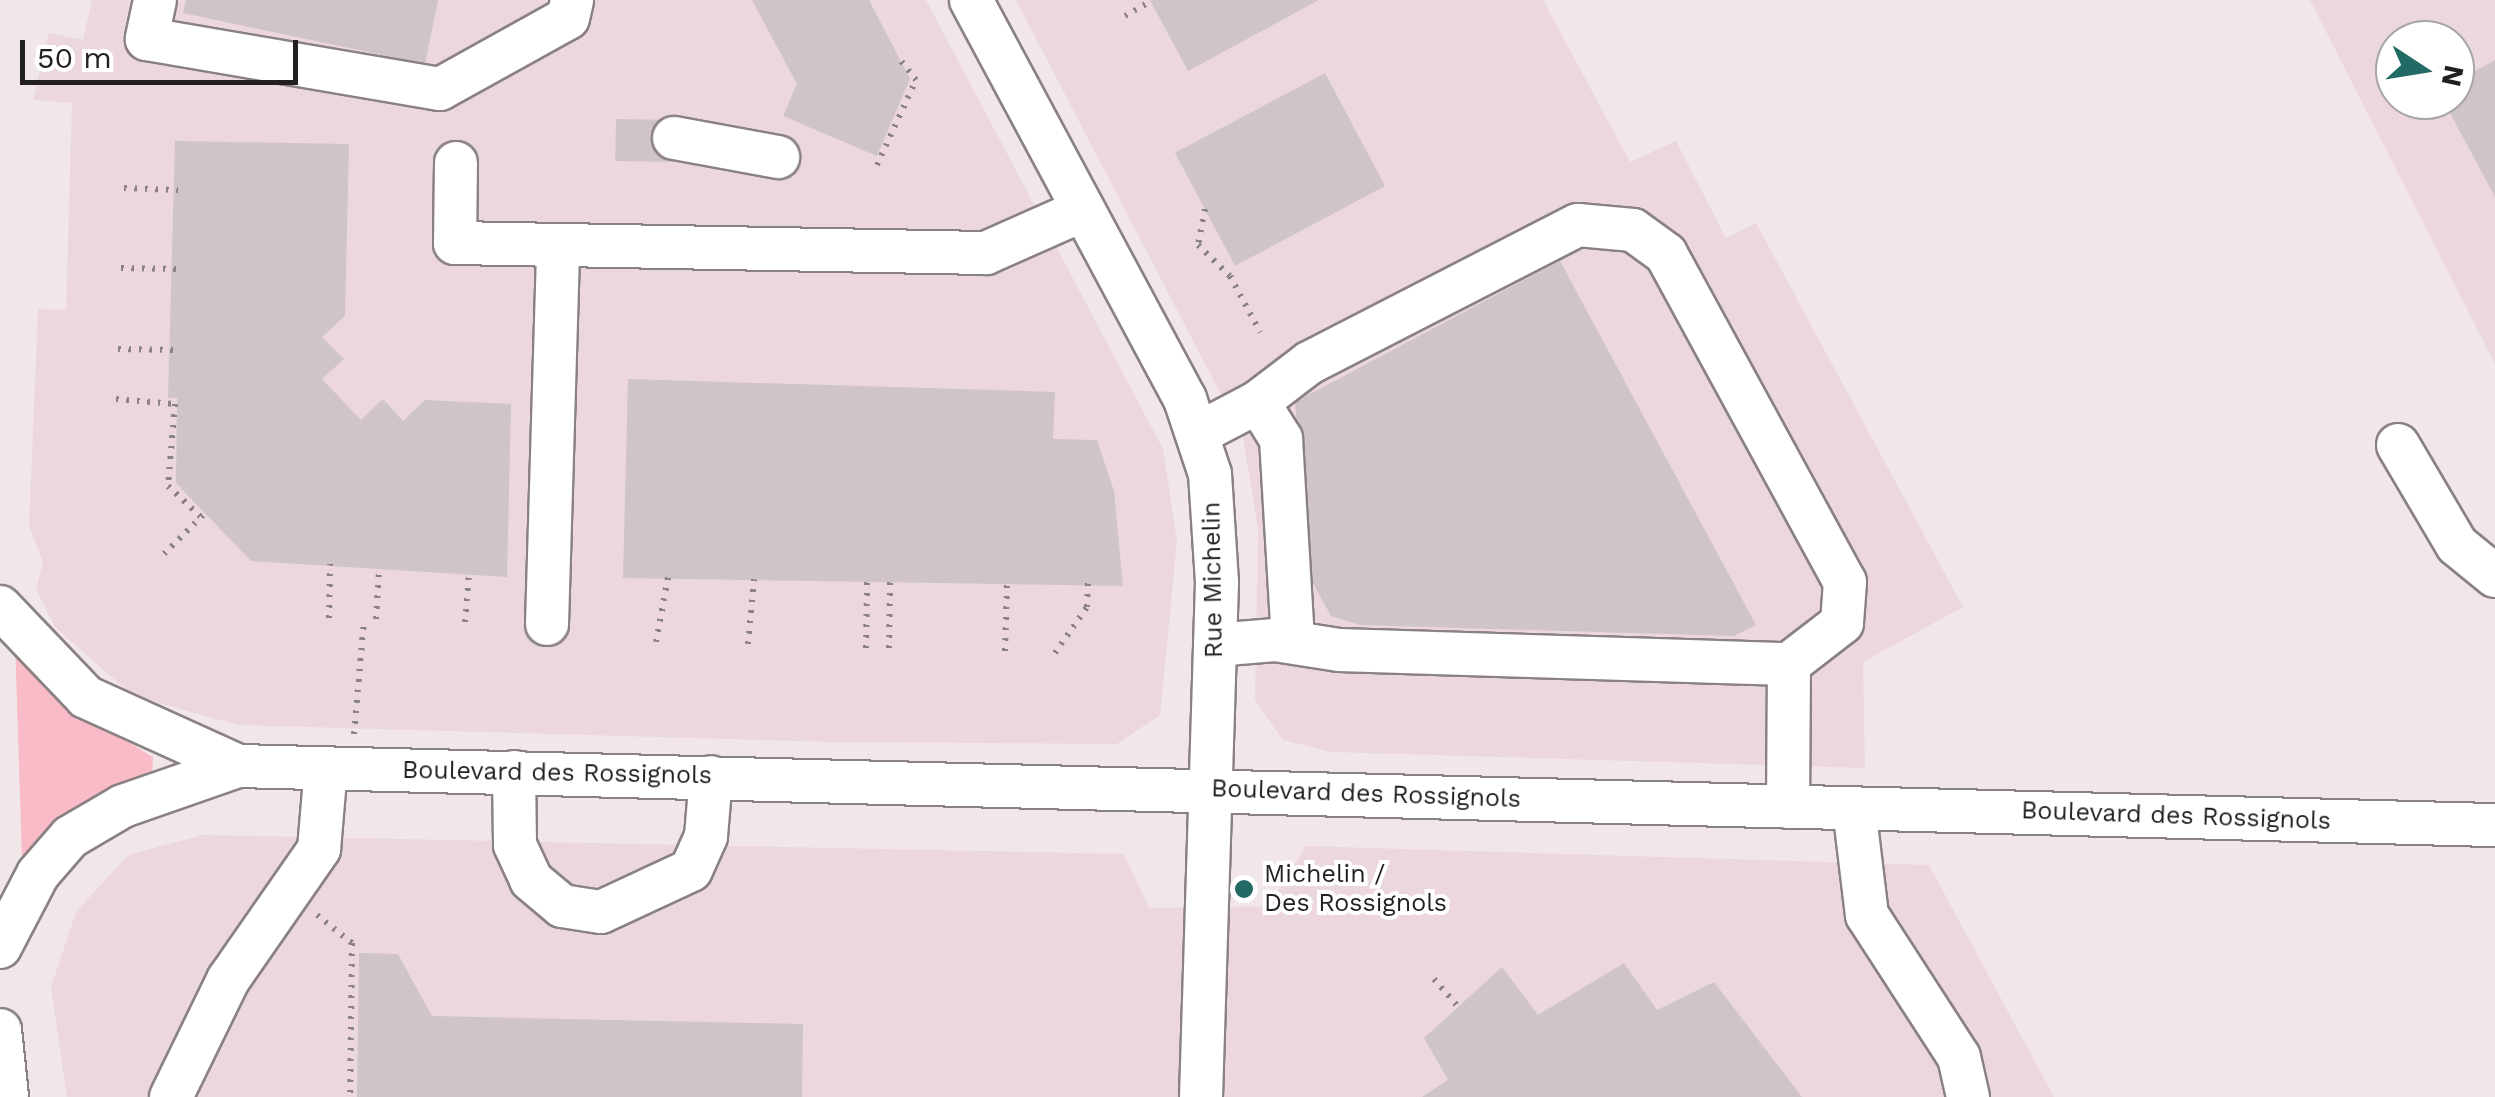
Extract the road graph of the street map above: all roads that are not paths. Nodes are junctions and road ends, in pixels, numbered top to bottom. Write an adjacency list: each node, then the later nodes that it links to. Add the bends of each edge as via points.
1 (155, 0): 2 (street, via 147,40 440,89 568,18)
2 (572, 0)
3 (978, 2): 7 (street, Rue Michelin)
4 (674, 138): 5 (street)
5 (778, 157)
6 (456, 163): 8 (street, via 455,243)
7 (1083, 210): 8 (street, via 986,253); 10 (street, Rue Michelin)
8 (558, 245): 14 (street)
9 (1258, 402): 10 (street); 15 (street, via 1288,460); 17 (street, via 1308,363 1578,225 1633,230 1666,254 1845,582 1842,623)
10 (1199, 433): 16 (street, Rue Michelin, via 1215,511)
11 (2398, 445): 12 (street, via 2457,545)
12 (2495, 576)
13 (0, 607): 18 (street, Boulevard des Rossignols, via 86,697)
14 (547, 624)
15 (1293, 641): 16 (street); 17 (street)
16 (1215, 646): 22 (street, Rue Michelin)
17 (1789, 664): 23 (street)
18 (238, 766): 19 (street, Boulevard des Rossignols); 26 (street, Boulevard des Rossignols, via 98,817)
19 (326, 768): 20 (street, Boulevard des Rossignols); 30 (street, via 318,849 228,980)
20 (514, 772): 21 (street, Boulevard des Rossignols); 21 (street, via 515,845 526,871 562,906 602,912 692,870 706,836)
21 (711, 777): 22 (street, Boulevard des Rossignols)
22 (1210, 790): 23 (street, Boulevard des Rossignols); 31 (street, Rue Michelin)
23 (1788, 807): 24 (street, Boulevard des Rossignols)
24 (1854, 808): 25 (street, Boulevard des Rossignols); 32 (street, via 1867,915 1959,1056)
25 (2495, 825)
26 (21, 883): 27 (street)
27 (0, 947)
28 (0, 1030): 29 (street)
29 (7, 1097)
30 (171, 1097)
31 (1201, 1097)
32 (1968, 1097)

